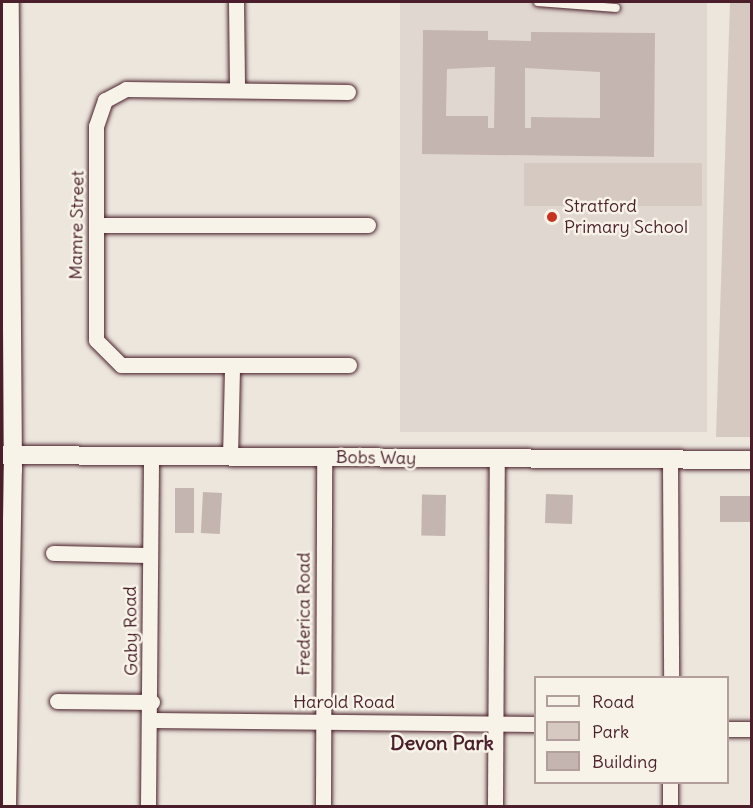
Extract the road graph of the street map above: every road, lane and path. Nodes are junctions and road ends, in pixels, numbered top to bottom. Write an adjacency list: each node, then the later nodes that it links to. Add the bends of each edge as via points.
1 (10, 2): 5 (street)
2 (236, 2): 6 (street)
3 (538, 2): 4 (lane)
4 (616, 8)
5 (5, 81): 10 (street)
6 (237, 90): 7 (street, Mamre Street); 8 (street, Mamre Street, via 126,89 105,100 96,126)
7 (348, 92)
8 (100, 225): 9 (street); 13 (street, Mamre Street, via 96,340 107,357 122,365)
9 (368, 225)
10 (8, 277): 11 (street); 15 (street)
11 (2, 320)
12 (349, 365): 13 (street, Mamre Street)
13 (232, 366): 16 (street)
14 (151, 454): 15 (street, Bobs Way); 16 (street, Bobs Way); 22 (street, Gaby Road)
15 (7, 455): 24 (street)
16 (230, 457): 17 (street, Bobs Way)
17 (324, 457): 18 (street, Bobs Way); 29 (street, Frederica Road)
18 (497, 459): 19 (street, Bobs Way); 30 (street)
19 (670, 460): 20 (street, Bobs Way); 25 (street)
20 (752, 460)
21 (53, 554): 22 (street)
22 (150, 555): 27 (street, Gaby Road)
23 (2, 571): 24 (street)
24 (11, 644): 35 (street)
25 (671, 676)
26 (57, 701): 27 (street)
27 (152, 702): 28 (street, Gaby Road)
28 (152, 720): 29 (street, Harold Road); 36 (street, Gaby Road)
29 (324, 721): 30 (street, Harold Road); 37 (street, Frederica Road)
30 (496, 722): 31 (street, Harold Road); 38 (street)
31 (534, 723)
32 (729, 729): 33 (street)
33 (752, 729)
34 (670, 784): 39 (street)
35 (8, 807)
36 (148, 807)
37 (323, 807)
38 (495, 807)
39 (670, 807)

